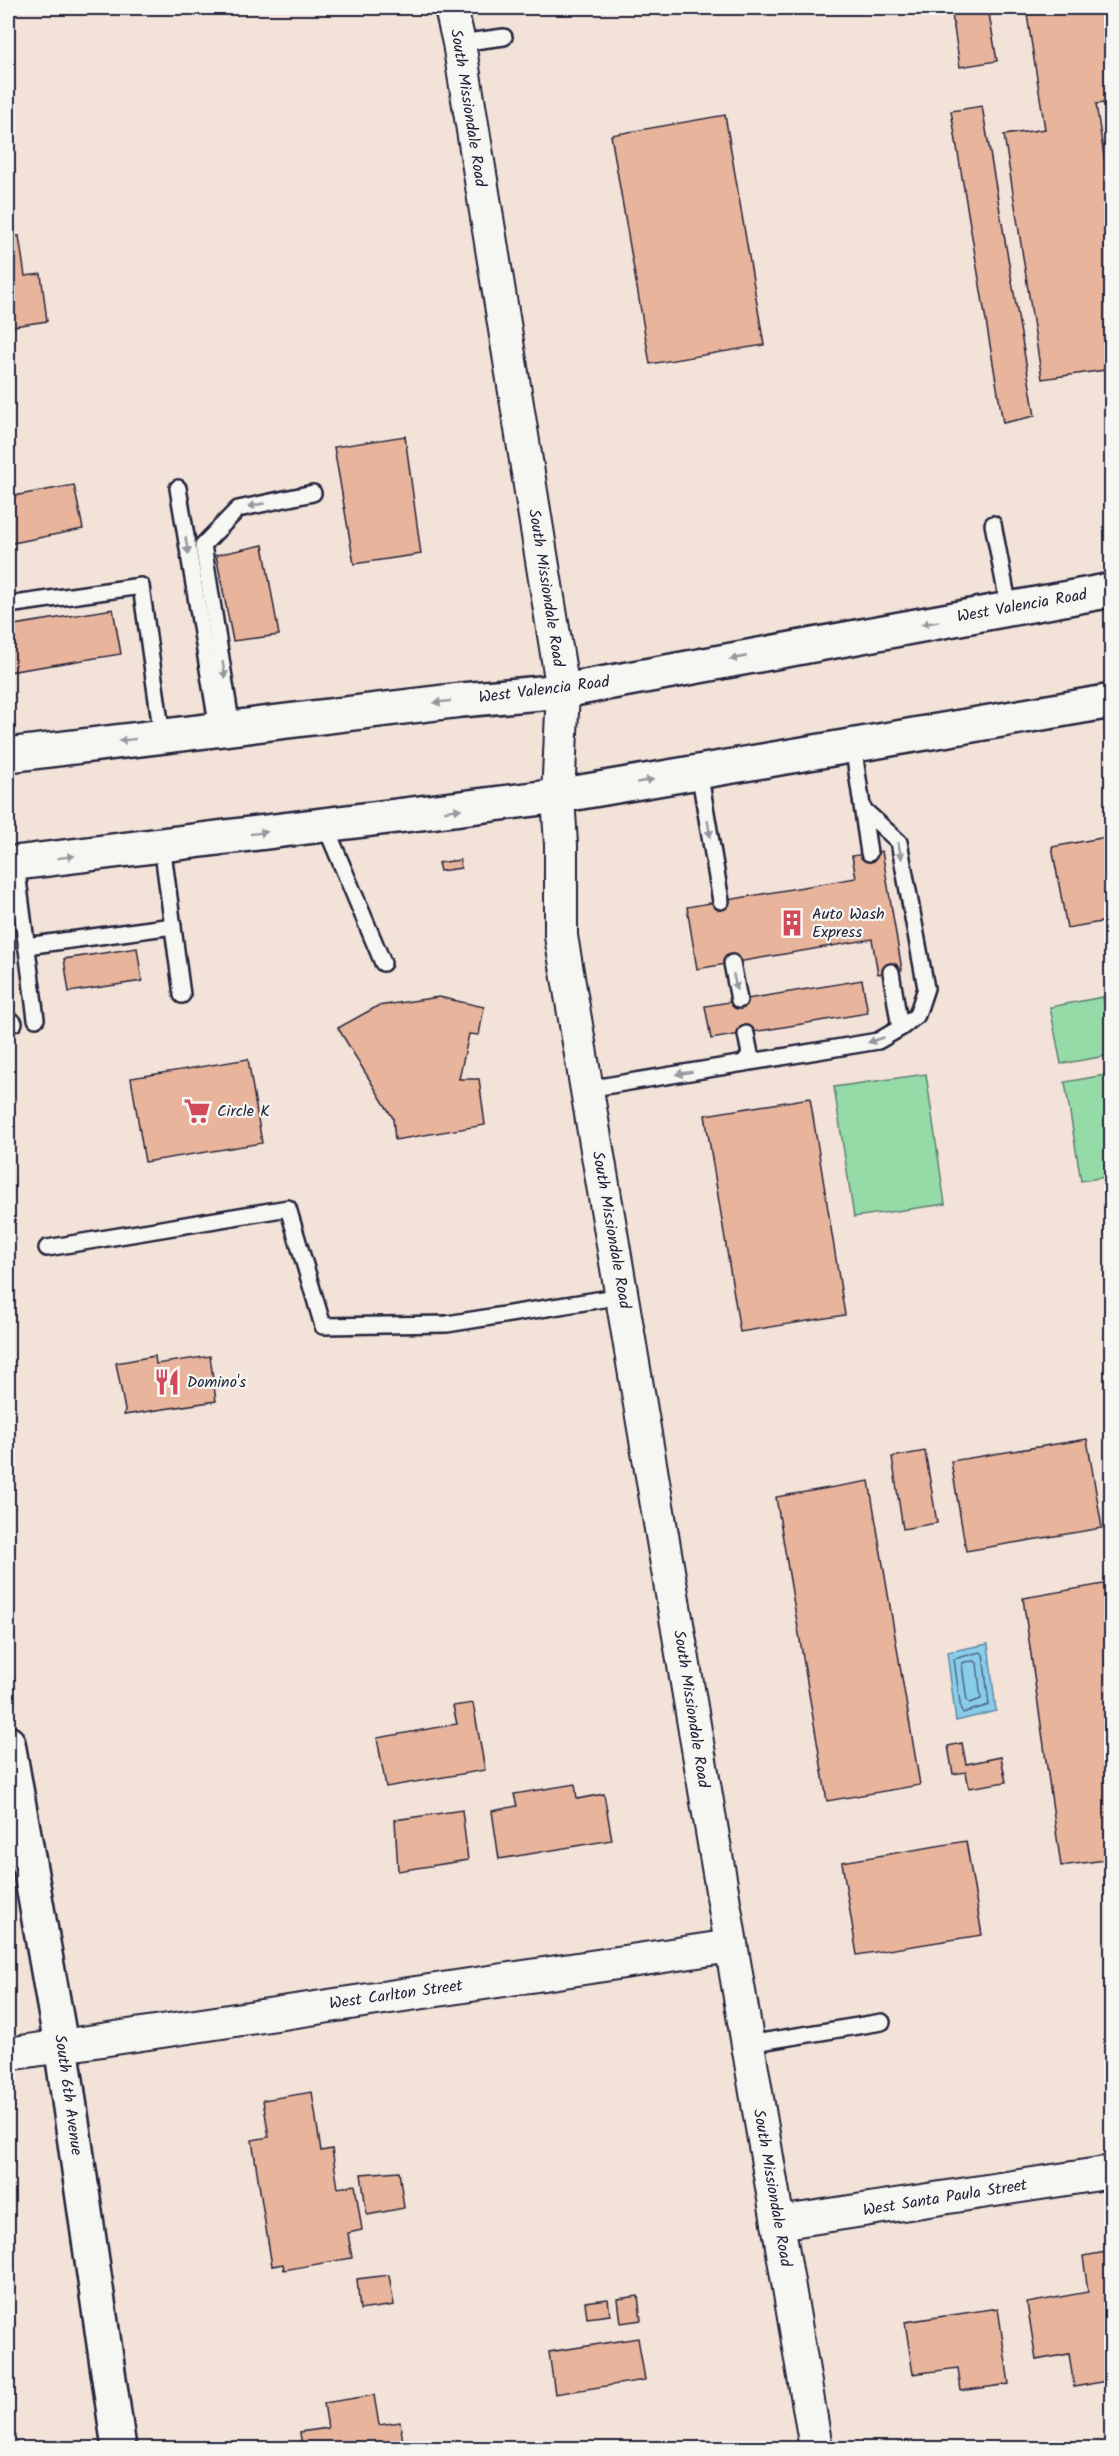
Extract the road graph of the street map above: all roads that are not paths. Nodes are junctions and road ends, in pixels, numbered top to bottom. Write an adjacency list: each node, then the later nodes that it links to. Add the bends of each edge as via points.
1 (451, 8): 3 (street, South Missiondale Road)
2 (504, 38): 3 (lane)
3 (459, 43): 10 (street, South Missiondale Road)
4 (178, 488): 12 (lane, one-way to 12)
5 (313, 493): 12 (lane, one-way to 12, via 238,509 203,545)
6 (993, 524): 9 (lane)
7 (1112, 590): 9 (main road, West Valencia Road)
8 (8, 605): 13 (lane, via 141,586)
9 (1008, 608): 10 (main road, West Valencia Road, one-way to 10)
10 (563, 691): 12 (main road, West Valencia Road, one-way to 12); 17 (street, South Missiondale Road)
11 (1112, 700): 14 (main road)
12 (225, 729): 13 (main road, West Valencia Road)
13 (162, 736): 15 (main road, West Valencia Road, one-way to 15)
14 (853, 745): 16 (main road); 18 (lane)
15 (8, 755)
16 (699, 771): 17 (main road, one-way to 16); 23 (lane, one-way to 23)
17 (558, 796): 19 (main road, one-way to 17); 35 (street, South Missiondale Road, via 561,936)
18 (863, 809): 21 (lane); 32 (lane, one-way to 32, via 899,842 926,988 917,1016)
19 (325, 825): 20 (main road, one-way to 19); 26 (lane)
20 (162, 845): 22 (main road, one-way to 20); 24 (lane)
21 (869, 853)
22 (12, 864): 25 (lane)
23 (721, 901)
24 (173, 926): 25 (lane); 29 (lane)
25 (26, 946): 31 (lane)
26 (383, 963)
27 (732, 963): 30 (lane, one-way to 30)
28 (891, 972): 32 (lane)
29 (182, 995)
30 (739, 1000)
31 (36, 1019)
32 (900, 1028): 34 (lane, one-way to 34, via 878,1041)
33 (746, 1034): 34 (lane, via 750,1054)
34 (744, 1063): 35 (lane, one-way to 35)
35 (587, 1089): 37 (street, South Missiondale Road)
36 (47, 1248): 37 (lane, via 288,1208 323,1326 447,1324)
37 (622, 1296): 39 (street, South Missiondale Road)
38 (8, 1743): 42 (main road, South 6th Avenue)
39 (731, 1946): 41 (street, South Missiondale Road); 42 (street, West Carlton Street)
40 (882, 2022): 41 (lane)
41 (748, 2044): 45 (street, South Missiondale Road)
42 (61, 2045): 43 (street, West Carlton Street); 46 (main road, South 6th Avenue)
43 (8, 2054)
44 (1112, 2172): 45 (street, West Santa Paula Street)
45 (778, 2223): 47 (street, South Missiondale Road)
46 (119, 2448)
47 (816, 2448)

